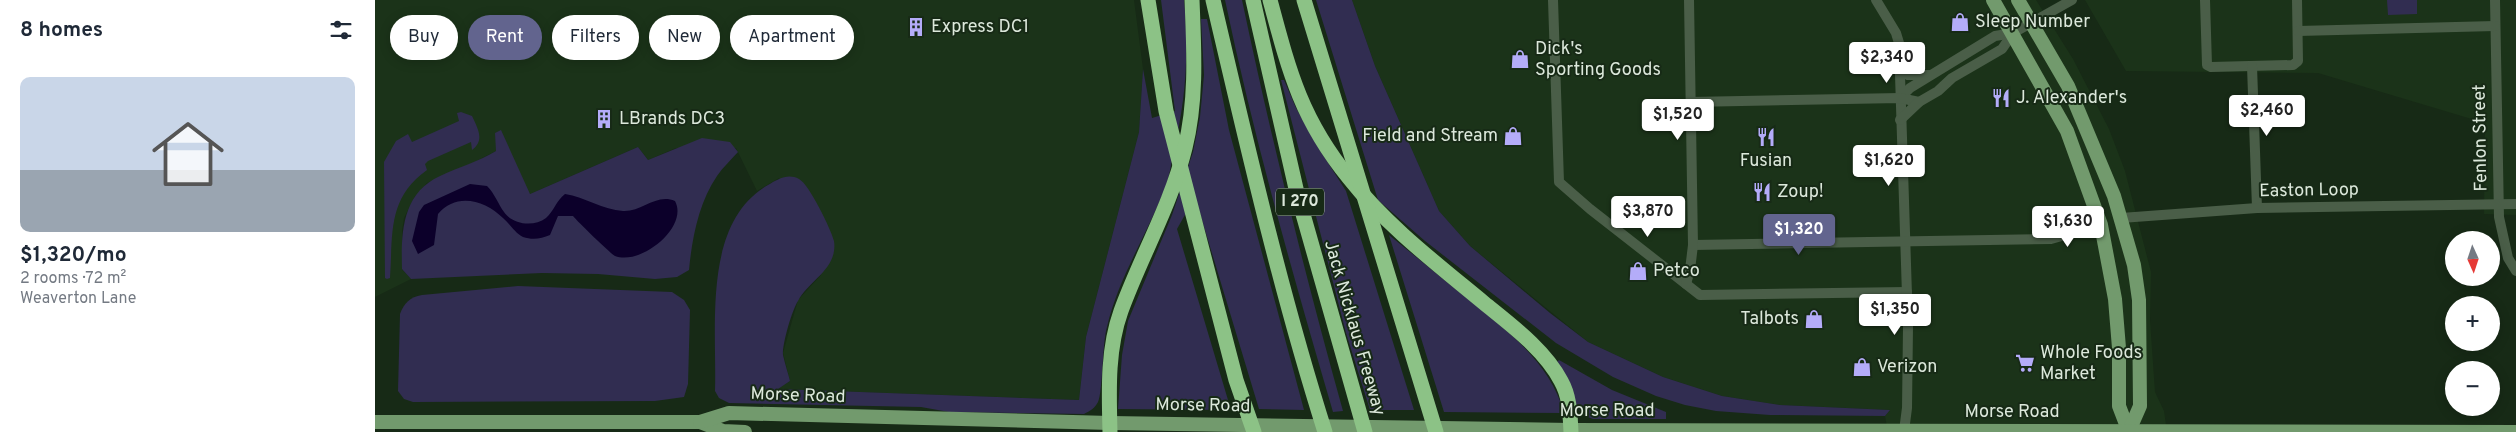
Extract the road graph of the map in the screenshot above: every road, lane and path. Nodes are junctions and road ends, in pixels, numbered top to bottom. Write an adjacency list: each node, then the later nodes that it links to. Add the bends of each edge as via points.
1 (1192, 0): 40 (highway, via 1195,64 1185,148 1157,228 1117,325 1111,352)
2 (1213, 0): 46 (highway, I 270, via 1249,155)
3 (1253, 0): 47 (highway, Jack Nicklaus Freeway / I 270, via 1297,193)
4 (1270, 0): 41 (highway, via 1298,96 1329,152 1385,218 1545,358 1565,388)
5 (1304, 0): 48 (highway)
6 (1553, 0): 35 (street, via 1559,182)
7 (1689, 0): 24 (street)
8 (1876, 0): 21 (street, via 1898,38)
9 (1993, 0): 19 (main road)
10 (2018, 0): 16 (main road)
11 (2072, 0): 16 (street)
12 (2205, 0): 20 (street, via 2207,65 2211,68)
13 (2297, 0): 18 (street)
14 (2495, 0): 17 (street, Fenlon Street)
15 (1148, 2): 45 (highway, via 1166,111 1196,234 1236,380)
16 (2031, 22): 19 (street); 30 (main road, via 2067,86)
17 (2495, 26): 18 (street); 28 (street, Fenlon Street)
18 (2298, 31): 20 (street, via 2298,61 2293,65)
19 (2013, 33): 22 (street, via 1995,36); 25 (street, via 2002,49); 31 (main road, via 2067,131)
20 (2252, 66): 29 (street)
21 (1899, 69): 22 (street, via 1908,75); 23 (street)
22 (1932, 74): 23 (street)
23 (1900, 98): 24 (street); 25 (street); 26 (street)
24 (1690, 102): 33 (street)
25 (1919, 102): 26 (street)
26 (1900, 120): 32 (street)
27 (2516, 204): 28 (street, Easton Loop)
28 (2498, 205): 29 (street, Easton Loop); 34 (street, Fenlon Street, via 2508,258)
29 (2257, 208): 30 (street, Easton Loop)
30 (2121, 218): 37 (main road, via 2134,265)
31 (2101, 225): 32 (street, via 2051,239); 37 (main road, via 2115,234); 43 (main road, via 2115,299 2119,406)
32 (1906, 242): 33 (street); 36 (street)
33 (1693, 245): 35 (street)
34 (2516, 271)
35 (1686, 284): 36 (street, via 1700,295)
36 (1907, 292): 42 (street, via 1907,411)
37 (2139, 311): 43 (main road, via 2140,406)
38 (381, 426): 39 (main road, Morse Road)
39 (700, 427): 40 (main road, Morse Road, via 729,413); 44 (main road, Morse Road)
40 (1110, 428): 41 (main road, Morse Road)
41 (1571, 431): 42 (main road, Morse Road)
42 (1904, 431): 43 (main road, Morse Road)
43 (2129, 431): 49 (main road, Morse Road)
44 (745, 432)
45 (1254, 432)
46 (1325, 432)
47 (1365, 432)
48 (1436, 432)
49 (2516, 432)

